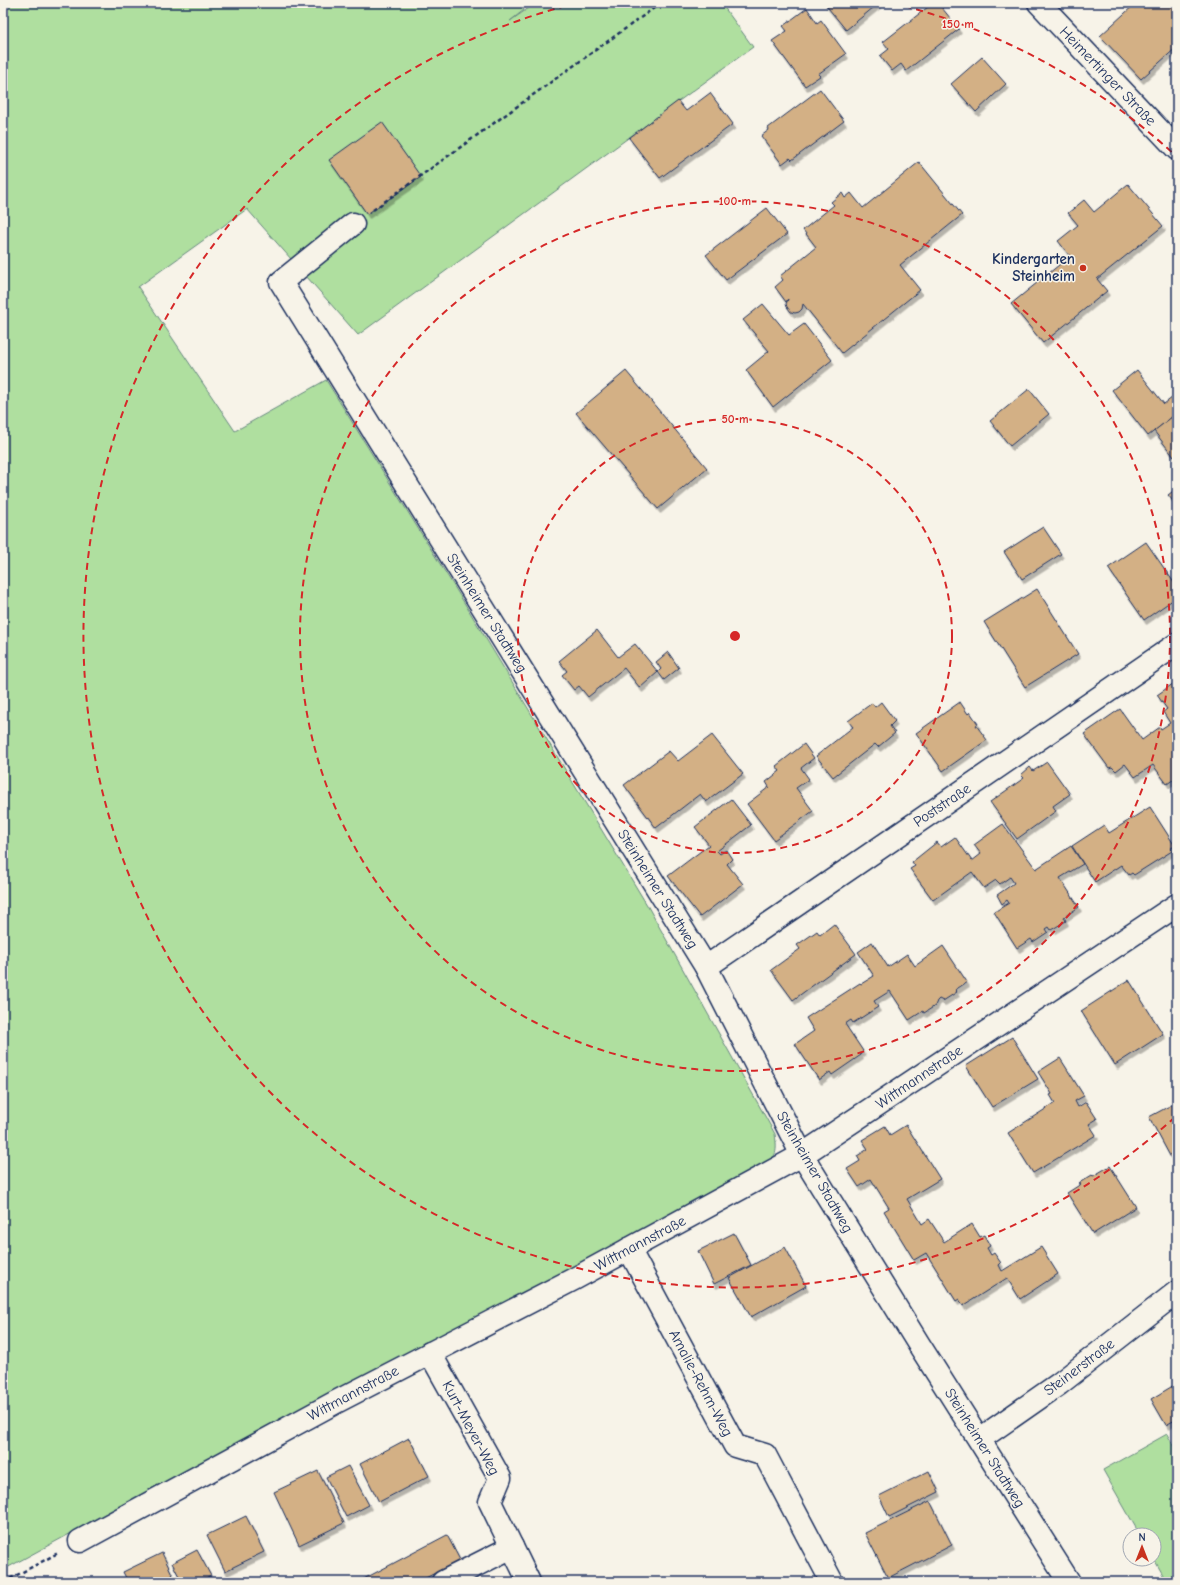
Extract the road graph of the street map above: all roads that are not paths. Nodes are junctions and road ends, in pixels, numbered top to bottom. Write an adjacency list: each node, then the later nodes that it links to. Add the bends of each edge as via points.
1 (1039, 3): 2 (street, Heimertinger Straße)
2 (1177, 148)
3 (353, 224): 6 (street, Steinheimer Stadtweg, via 281,282)
4 (1177, 644): 6 (street, Poststraße)
5 (1177, 905): 7 (street, Wittmannstraße)
6 (706, 967): 7 (street, Steinheimer Stadtweg)
7 (802, 1155): 8 (street, Wittmannstraße); 11 (street, Steinheimer Stadtweg, via 918,1344)
8 (629, 1249): 10 (street, Wittmannstraße); 16 (street, Amalie-Rehm-Weg, via 735,1446 766,1455)
9 (1177, 1292): 11 (street, Steinerstraße, via 1059,1384)
10 (430, 1353): 12 (street, Wittmannstraße); 13 (street, Kurt-Meyer-Weg, via 500,1478 490,1502)
11 (980, 1439): 17 (street, Steinheimer Stadtweg)
12 (80, 1541)
13 (512, 1547): 14 (street); 15 (street, Kurt-Meyer-Weg)
14 (443, 1582)
15 (529, 1582)
16 (832, 1582)
17 (1069, 1582)

